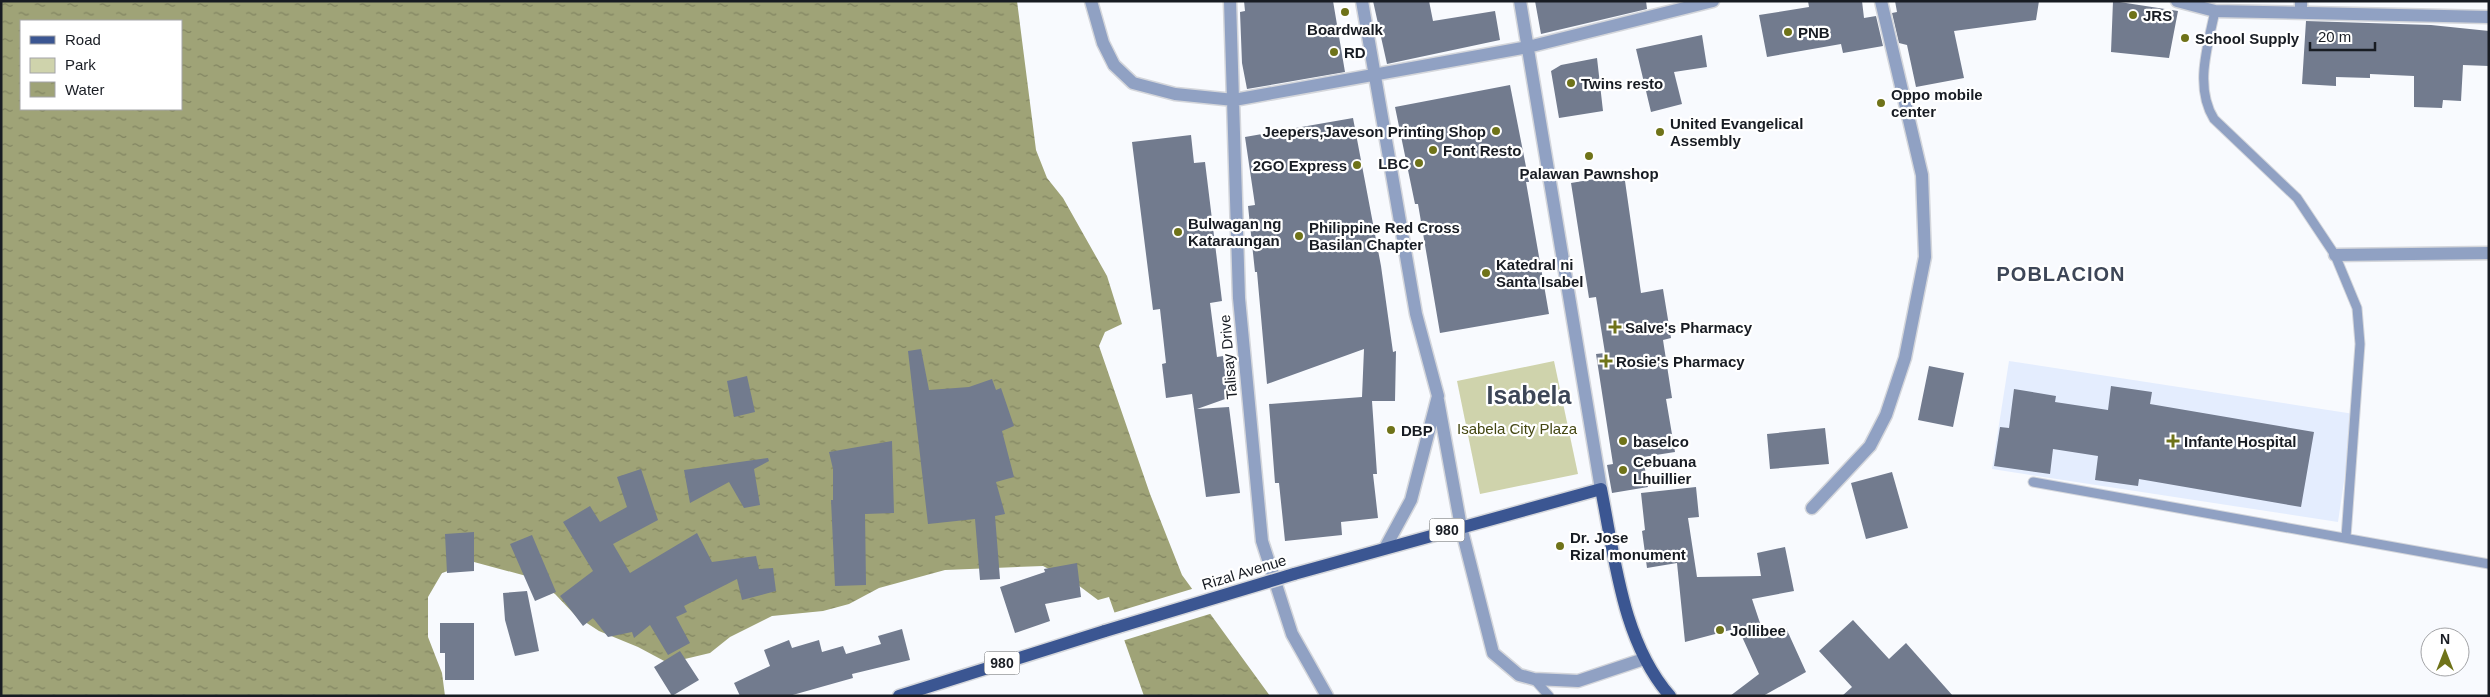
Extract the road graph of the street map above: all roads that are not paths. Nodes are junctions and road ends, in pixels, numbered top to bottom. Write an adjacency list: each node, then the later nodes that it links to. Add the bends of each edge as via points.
1 (1091, 1): 13 (street, via 1114,65 1133,84 1176,94)
2 (1230, 1): 13 (street, Talisay Drive)
3 (1362, 1): 12 (street)
4 (1520, 1): 11 (street)
5 (1712, 1): 11 (street)
6 (1881, 1): 19 (street, via 1922,175 1925,256 1905,358 1886,415 1870,446)
7 (2177, 1): 9 (street)
8 (2301, 6): 9 (street); 10 (street)
9 (2215, 11): 15 (lane, via 2205,59 2206,106 2214,119 2297,198)
10 (2489, 17)
11 (1528, 47): 12 (street); 18 (street)
12 (1375, 73): 13 (street); 16 (street, via 1416,314)
13 (1234, 100): 27 (street, Talisay Drive, via 1239,298 1262,541 1292,634)
14 (2489, 253): 15 (street)
15 (2335, 255): 21 (lane, via 2357,308 2360,344)
16 (1438, 396): 20 (street); 22 (street, via 1411,500)
17 (2033, 482): 21 (lane)
18 (1601, 488): 20 (main road, Rizal Avenue / 980); 24 (main road, via 1625,601)
19 (1812, 508)
20 (1461, 527): 22 (main road, Rizal Avenue / 980); 25 (street, via 1493,652 1519,675)
21 (2346, 537): 23 (lane)
22 (1385, 548): 26 (main road, Rizal Avenue / 980, bridge)
23 (2489, 564)
24 (1644, 659): 25 (street, via 1578,681); 29 (main road)
25 (1534, 679): 28 (lane)
26 (899, 696)
27 (1326, 696)
28 (1548, 696)
29 (1670, 696)

